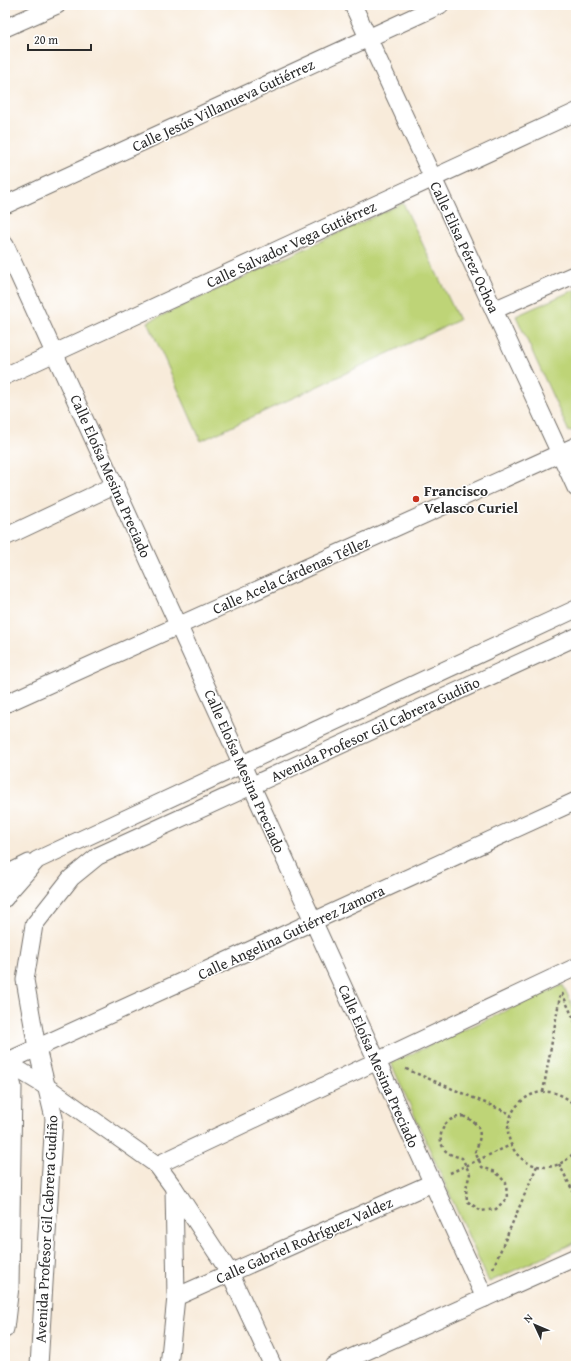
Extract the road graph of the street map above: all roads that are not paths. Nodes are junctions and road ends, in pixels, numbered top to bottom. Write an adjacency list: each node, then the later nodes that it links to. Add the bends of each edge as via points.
1 (57, 5): 4 (street)
2 (353, 5): 5 (street, Calle Elisa Pérez Ochoa)
3 (440, 5): 5 (street, Calle Jesús Villanueva Gutiérrez)
4 (5, 28)
5 (368, 38): 7 (street, Calle Elisa Pérez Ochoa); 8 (street, Calle Jesús Villanueva Gutiérrez)
6 (576, 112): 7 (street, Calle Salvador Vega Gutiérrez)
7 (433, 178): 11 (street, Calle Elisa Pérez Ochoa); 12 (street, Calle Salvador Vega Gutiérrez)
8 (5, 205)
9 (5, 245): 12 (street, Calle Eloísa Mesina Preciado)
10 (576, 274): 11 (street)
11 (494, 310): 15 (street, Calle Elisa Pérez Ochoa)
12 (55, 354): 13 (street, Calle Salvador Vega Gutiérrez); 16 (street, Calle Eloísa Mesina Preciado)
13 (5, 376)
14 (576, 446): 15 (street, Calle Acela Cárdenas Téllez)
15 (560, 454): 17 (street, Calle Elisa Pérez Ochoa); 20 (street, Calle Acela Cárdenas Téllez)
16 (114, 485): 18 (street); 20 (street, Calle Eloísa Mesina Preciado)
17 (576, 488)
18 (5, 537)
19 (576, 609): 23 (street, Avenida Profesor Gil Cabrera Gudiño)
20 (179, 626): 22 (street, Calle Acela Cárdenas Téllez); 23 (street, Calle Eloísa Mesina Preciado)
21 (576, 637): 24 (street, Avenida Profesor Gil Cabrera Gudiño)
22 (5, 704)
23 (242, 764): 24 (street, Calle Eloísa Mesina Preciado); 26 (street, Avenida Profesor Gil Cabrera Gudiño)
24 (251, 786): 29 (street, Calle Eloísa Mesina Preciado); 31 (street, Avenida Profesor Gil Cabrera Gudiño, via 98,856 70,878 34,925 25,980)
25 (576, 801): 29 (street, Calle Angelina Gutiérrez Zamora)
26 (37, 860): 27 (street, Avenida Profesor Gil Cabrera Gudiño); 28 (street, Avenida Profesor Gil Cabrera Gudiño)
27 (5, 875)
28 (5, 898)
29 (313, 921): 31 (street, Calle Angelina Gutiérrez Zamora); 33 (street, Calle Eloísa Mesina Preciado)
30 (576, 967): 33 (street)
31 (37, 1048): 32 (street, Calle Angelina Gutiérrez Zamora); 34 (street, Avenida Profesor Gil Cabrera Gudiño)
32 (6, 1060): 34 (street); 42 (street, via 13,1087 10,1287)
33 (377, 1061): 35 (street); 36 (street, Calle Eloísa Mesina Preciado)
34 (47, 1087): 35 (street); 43 (street, Avenida Profesor Gil Cabrera Gudiño, via 54,1118)
35 (156, 1165): 37 (street)
36 (439, 1179): 39 (street, Calle Gabriel Rodríguez Valdez); 41 (street, Calle Eloísa Mesina Preciado)
37 (174, 1188): 39 (street); 40 (street)
38 (576, 1257): 41 (street)
39 (230, 1273): 40 (street, Calle Gabriel Rodríguez Valdez); 45 (street)
40 (176, 1297): 44 (street)
41 (484, 1298): 46 (street)
42 (5, 1329)
43 (39, 1366)
44 (169, 1366)
45 (273, 1366)
46 (333, 1366)

